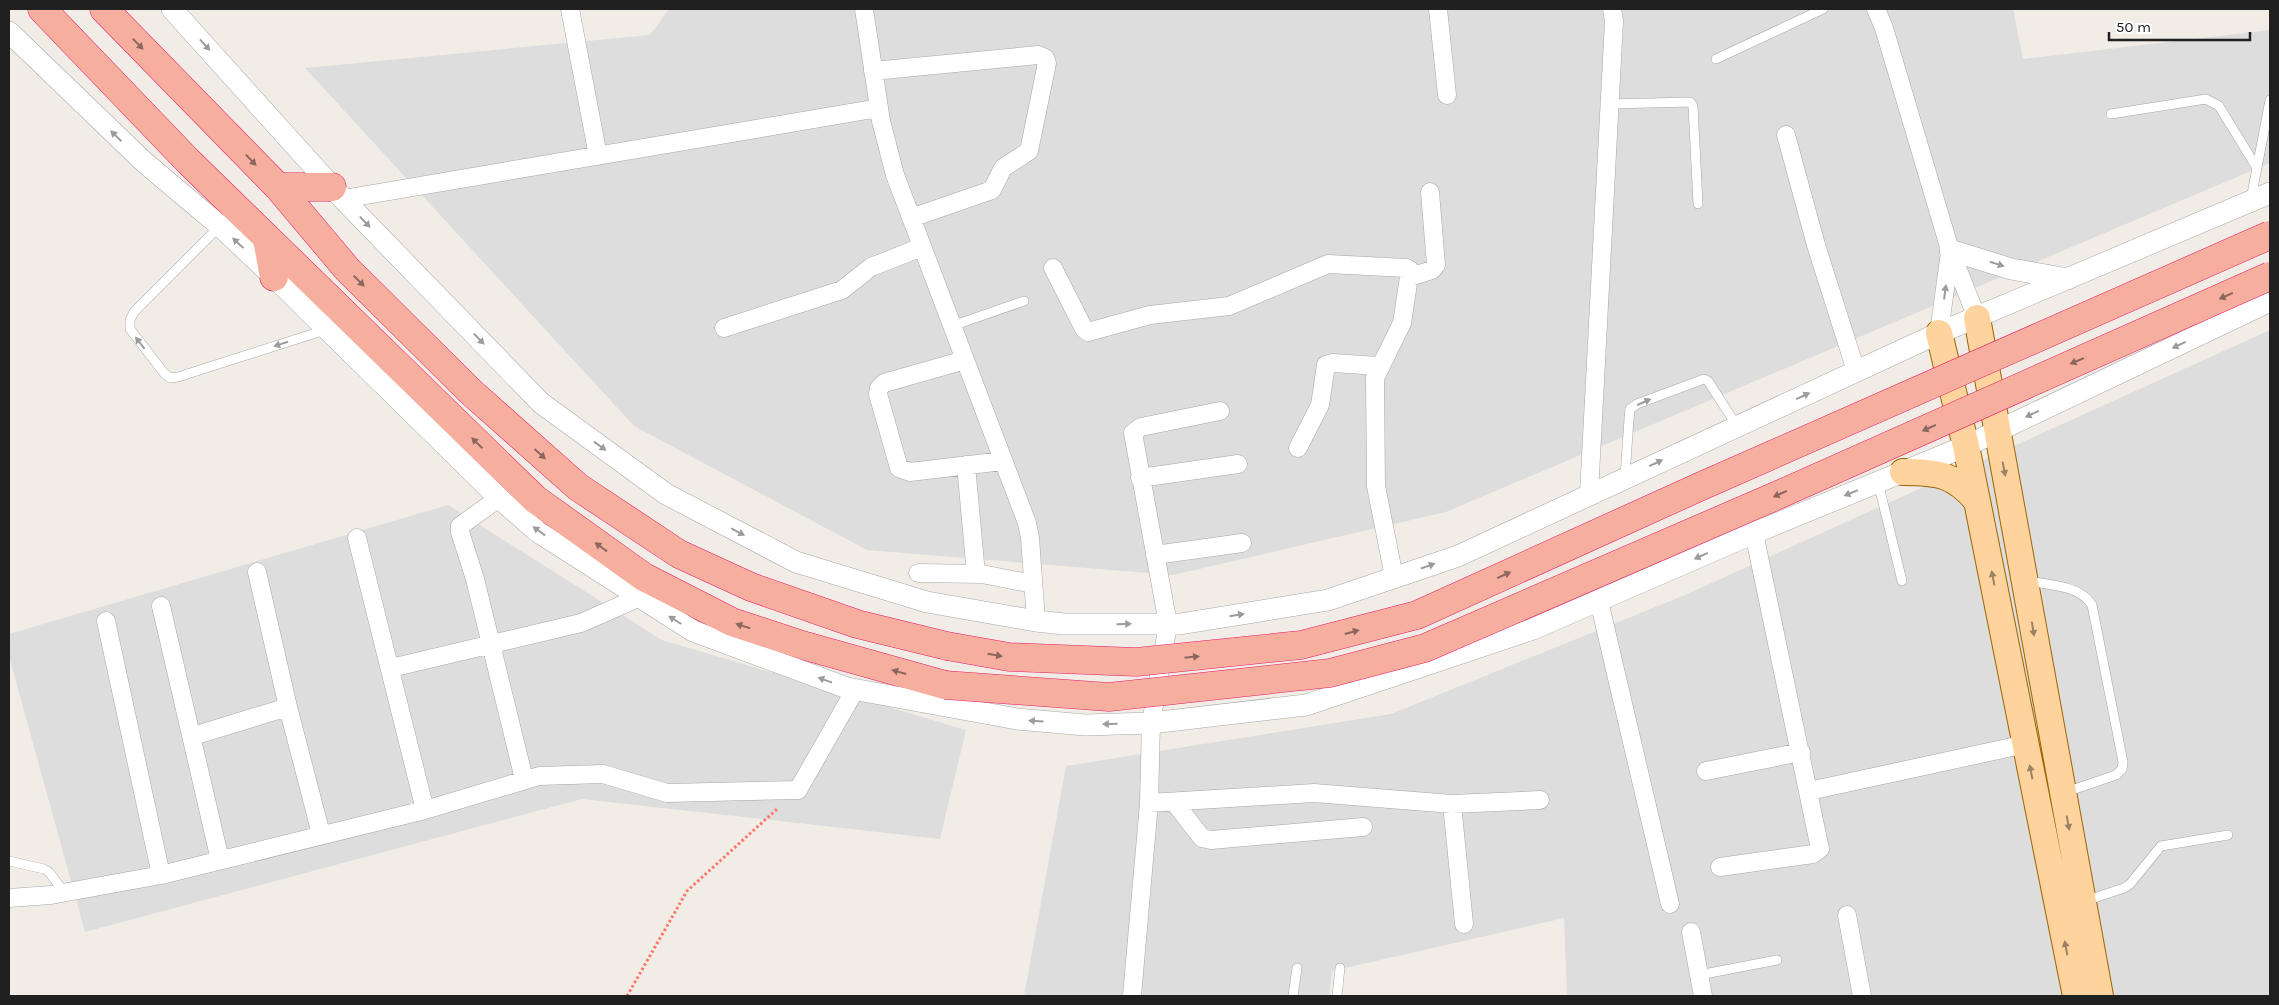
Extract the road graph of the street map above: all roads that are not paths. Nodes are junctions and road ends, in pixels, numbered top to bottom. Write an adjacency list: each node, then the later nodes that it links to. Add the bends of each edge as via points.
1 (42, 9): 30 (highway)
2 (104, 9): 21 (highway, one-way to 21)
3 (172, 9): 23 (street, one-way to 23)
4 (570, 9): 19 (street)
5 (864, 9): 12 (street)
6 (1438, 9): 13 (street)
7 (1612, 9): 15 (street)
8 (1823, 9): 11 (lane)
9 (1876, 9): 32 (street)
10 (9, 32): 28 (street, one-way to 10, via 149,167)
11 (1716, 58)
12 (873, 71): 16 (street); 27 (street, via 1038,55 1047,63 1029,150 1003,168 992,190)
13 (1447, 95)
14 (2270, 100): 20 (lane)
15 (1610, 104): 26 (lane, via 1690,102 1693,106); 60 (street)
16 (879, 108): 19 (street); 27 (street, via 895,175)
17 (2111, 114): 20 (lane, via 2206,99 2212,101 2219,106)
18 (1786, 135): 47 (street, via 1816,246)
19 (598, 156): 23 (street)
20 (2257, 168): 25 (lane)
21 (278, 187): 23 (highway); 29 (highway, one-way to 29, bridge, via 347,269 471,392 578,487 679,554 750,587 857,624 947,646 1009,657 1136,662 1301,645 1417,615)
22 (1430, 192): 36 (street, via 1436,265 1432,270)
23 (338, 193): 78 (street, one-way to 78, via 541,402 666,494 796,562 927,602)
24 (2270, 194): 25 (street)
25 (2251, 202): 37 (street)
26 (1698, 204)
27 (911, 218): 31 (street)
28 (220, 226): 35 (street, one-way to 28); 43 (lane, one-way to 28, via 178,377 170,378 164,374 130,330 130,320 134,312)
29 (2270, 235)
30 (267, 239): 34 (highway, one-way to 30, bridge, via 1424,648 1330,673 1109,696 946,685 732,622 644,577 535,499); 35 (highway)
31 (922, 247): 41 (street); 42 (street, via 870,267 842,290)
32 (1950, 250): 37 (street, one-way to 37, via 2011,269); 40 (street); 44 (street, one-way to 32)
33 (1053, 268): 36 (street, via 1088,332 1150,315 1229,306 1328,264 1406,268 1410,270)
34 (2270, 276)
35 (274, 277): 43 (street)
36 (1410, 277): 46 (street, via 1402,323)
37 (2068, 279): 40 (street)
38 (1024, 301): 41 (lane)
39 (2270, 301): 50 (street, one-way to 50)
40 (1976, 318): 44 (street); 50 (main road)
41 (952, 326): 45 (street)
42 (724, 328)
43 (328, 329): 61 (street)
44 (1939, 333): 47 (street); 51 (main road)
45 (964, 360): 53 (street); 55 (street, via 884,383 878,394 900,468 910,472)
46 (1379, 366): 52 (street, via 1333,363 1326,366 1320,405); 70 (street, via 1375,378 1375,476)
47 (1856, 372): 49 (street, one-way to 47)
48 (1220, 411): 58 (street, via 1136,429 1133,439)
49 (1737, 426): 57 (street, one-way to 49); 57 (lane, one-way to 49, via 1630,410 1637,404 1704,379)
50 (1997, 431): 51 (street); 72 (main road, one-way to 72)
51 (1966, 446): 56 (street); 62 (main road)
52 (1298, 448)
53 (1003, 461): 55 (street); 73 (street, via 1027,523)
54 (1238, 464): 58 (street)
55 (966, 465): 69 (street)
56 (1903, 472): 59 (street); 62 (main road, via 1933,472 1950,477)
57 (1625, 477): 60 (street)
58 (1140, 478): 66 (street)
59 (1878, 482): 63 (street, one-way to 63); 71 (lane)
60 (1589, 494): 70 (street, one-way to 60, via 1458,556)
61 (499, 498): 74 (street, one-way to 61, via 538,532); 80 (street, via 460,526)
62 (1977, 501): 86 (main road, one-way to 62)
63 (1754, 533): 75 (street, one-way to 75); 87 (street)
64 (357, 538): 81 (street)
65 (1242, 543): 66 (street)
66 (1155, 555): 79 (street)
67 (257, 572): 83 (street)
68 (918, 573): 69 (street)
69 (976, 574): 73 (street)
70 (1394, 577): 79 (street, one-way to 70, via 1180,624 1328,600)
71 (1902, 581)
72 (2026, 581): 91 (main road, one-way to 91); 91 (lane, via 2078,591 2086,595 2092,605 2123,762 2116,775)
73 (1033, 584): 78 (street)
74 (640, 597): 80 (street, via 581,623); 82 (street, one-way to 74, via 693,631)
75 (1599, 601): 84 (street, via 1533,629 1306,705); 107 (street)
76 (161, 606): 85 (street)
77 (106, 621): 103 (street)
78 (1036, 621): 79 (street, one-way to 79, via 1094,625)
79 (1161, 623): 84 (street)
80 (490, 646): 81 (street); 89 (street)
81 (390, 668): 96 (street)
82 (855, 690): 84 (street, one-way to 82, via 1085,725 1016,720); 89 (street, via 798,790 668,793 603,774)
83 (288, 707): 85 (street); 98 (street)
84 (1144, 723): 94 (street)
85 (192, 736): 100 (street)
86 (2026, 744): 90 (street); 120 (main road, one-way to 86)
87 (1801, 752): 88 (street); 90 (street)
88 (1706, 771)
89 (524, 779): 96 (street)
90 (1809, 791): 102 (street, via 1820,849 1813,854)
91 (2063, 793): 106 (main road, one-way to 106)
92 (1540, 800): 95 (street)
93 (1174, 802): 94 (street); 95 (street, via 1314,793); 97 (street, via 1202,838 1211,840)
94 (1149, 803): 115 (street)
95 (1452, 804): 109 (street)
96 (425, 810): 98 (street)
97 (1363, 826)
98 (321, 834): 100 (street)
99 (2228, 835): 106 (lane, via 2161,846 2130,884)
100 (220, 860): 103 (street)
101 (9, 861): 104 (lane, via 44,869)
102 (1720, 867)
103 (161, 875): 104 (street)
104 (64, 892): 105 (street)
105 (9, 898)
106 (2083, 901): 121 (main road)
107 (1670, 904)
108 (1847, 916): 119 (street)
109 (1464, 924)
110 (1690, 932): 114 (street)
111 (1777, 960): 114 (lane)
112 (1297, 968): 116 (lane)
113 (1340, 968): 117 (lane)
114 (1699, 975): 118 (street)
115 (1132, 996)
116 (1293, 996)
117 (1337, 996)
118 (1703, 996)
119 (1862, 996)
120 (2076, 996)
121 (2100, 996)

